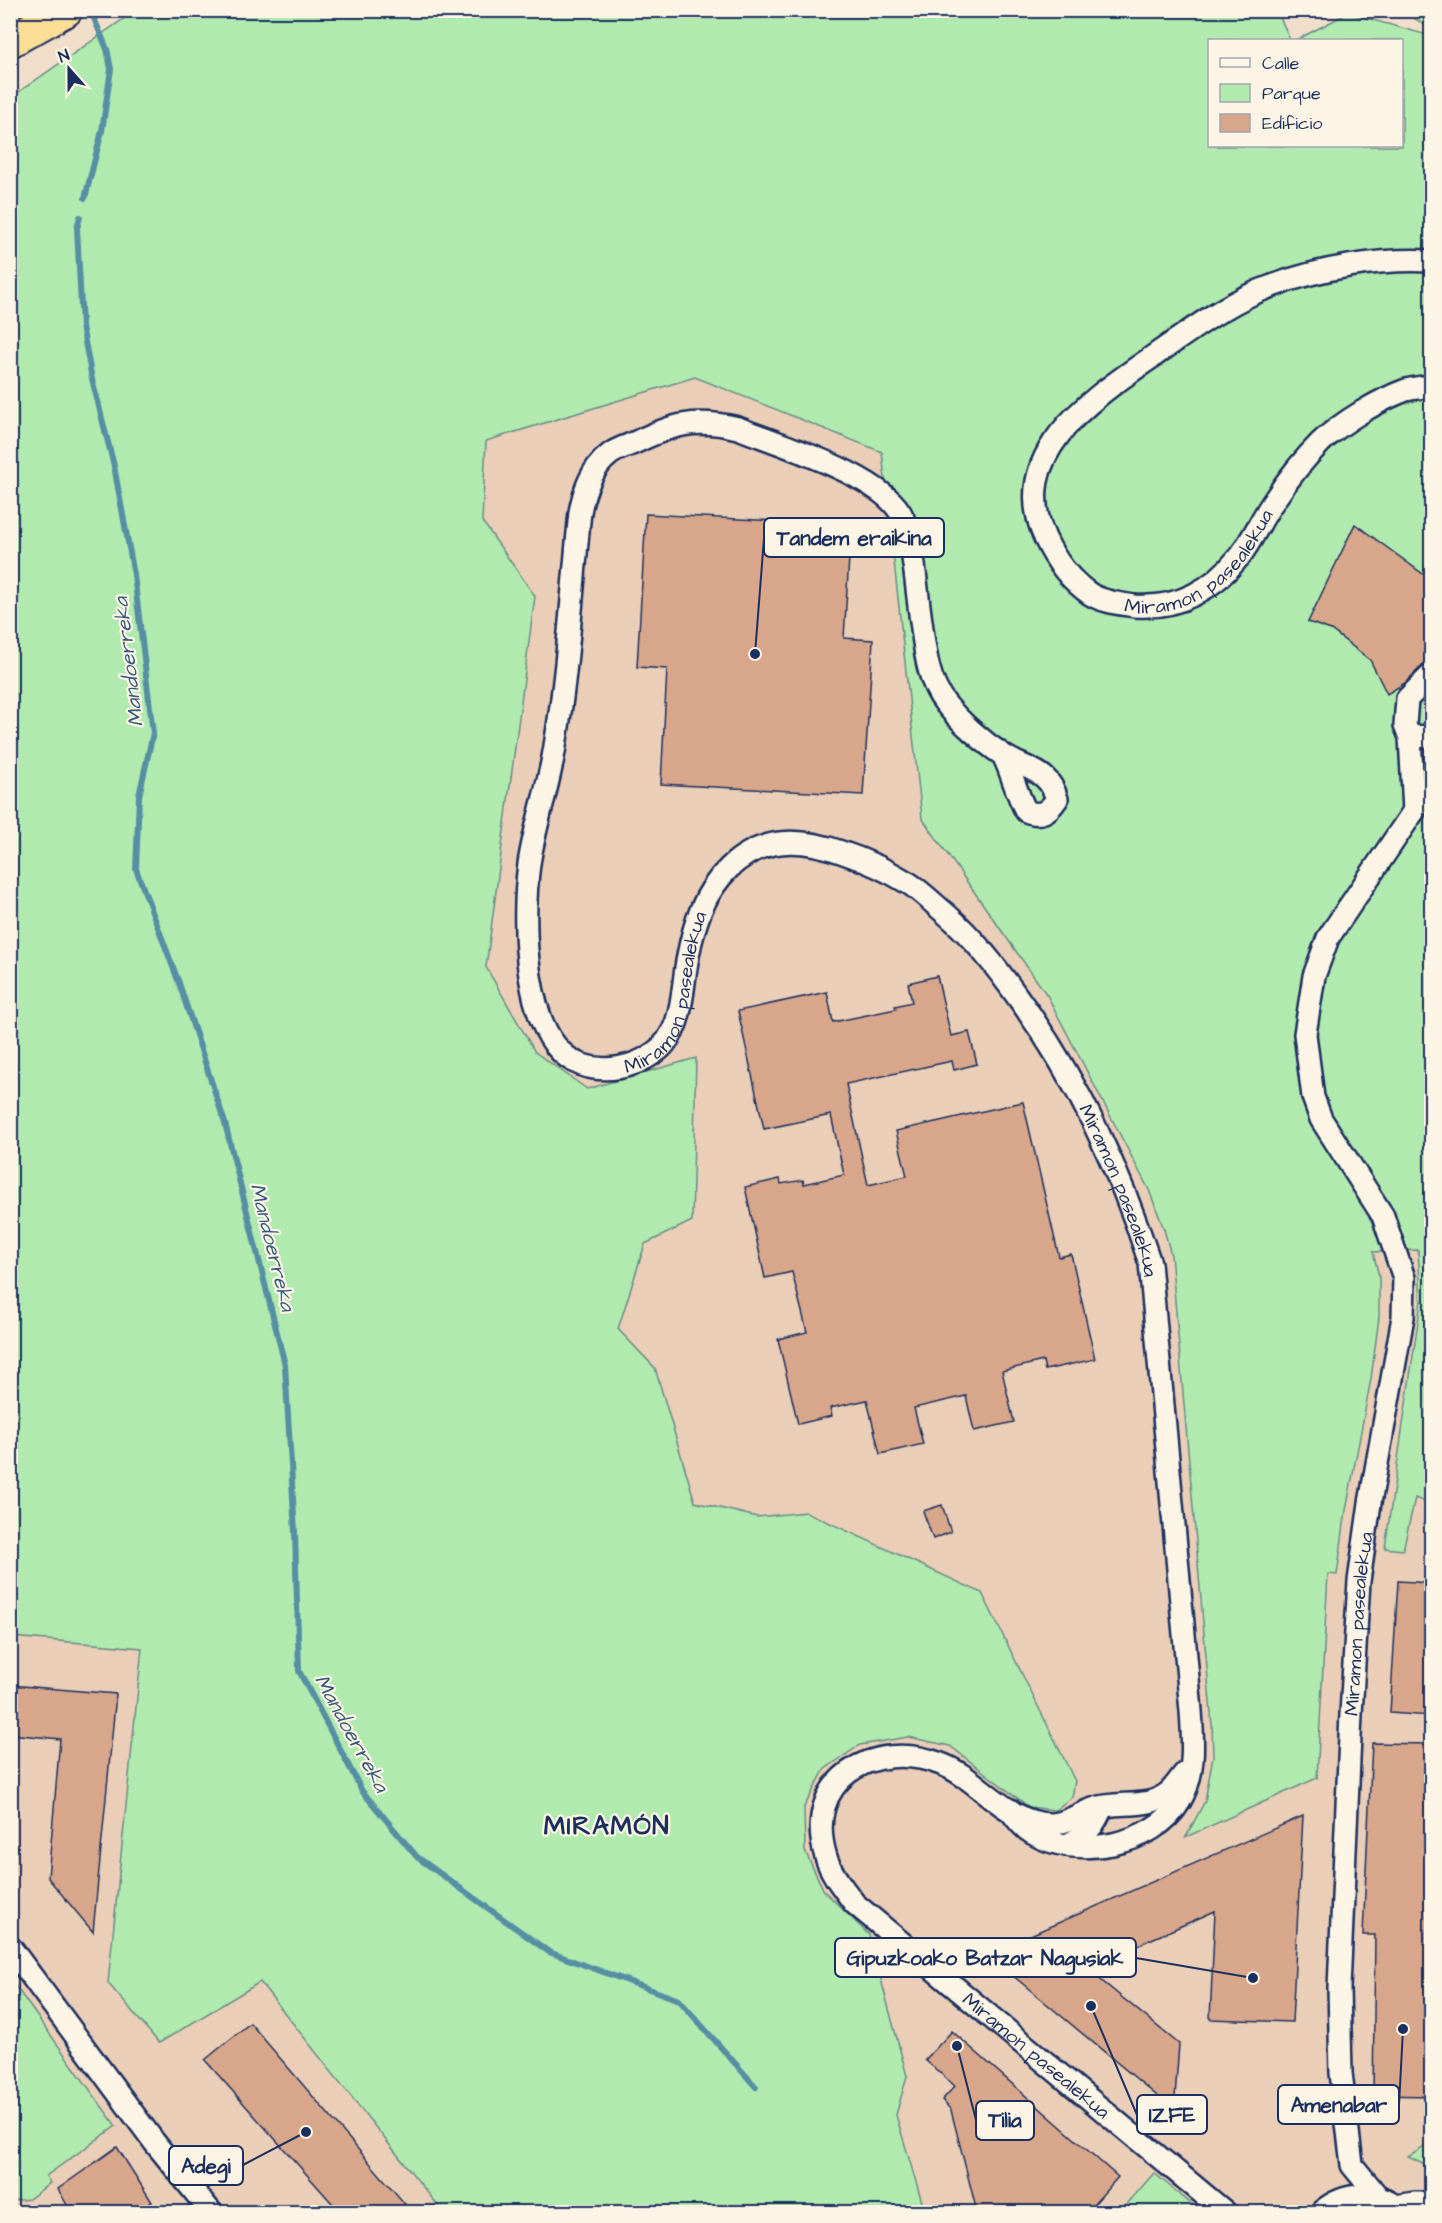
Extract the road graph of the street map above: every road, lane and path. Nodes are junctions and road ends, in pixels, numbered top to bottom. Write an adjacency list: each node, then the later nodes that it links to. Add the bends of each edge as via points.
1 (66, 10): 2 (highway)
2 (10, 41)
3 (1431, 261): 4 (street, Miramon pasealekua, via 1361,264 1295,278 1217,312 1103,391 1057,436 1042,465 1035,491 1040,526 1067,573 1092,596 1153,607 1188,599 1219,579 1240,555 1275,498 1322,441 1389,399 1407,390)
4 (1431, 386)
5 (1431, 674): 7 (street, via 1407,699 1405,725)
6 (1431, 736): 7 (street)
7 (1410, 737): 10 (street)
8 (1003, 755): 11 (street, Miramon pasealekua, via 945,703 933,682 902,516 891,500 867,481 718,423 690,422 670,427 609,455 584,489 555,748 529,866 527,965 533,998 545,1028 559,1049 576,1063 595,1069 615,1069 657,1051 676,1026 694,928 704,901 728,868 751,851 783,841 817,843 859,858 912,885 960,927 998,969 1074,1081 1134,1214 1150,1263 1191,1711)
9 (1431, 784): 10 (street, Miramon pasealekua)
10 (1413, 811): 18 (street, Miramon pasealekua, via 1328,938 1314,976 1305,1034 1313,1096 1321,1119 1383,1216 1404,1278 1403,1317 1362,1555 1352,1703 1339,1998 1341,2073)
11 (1191, 1768): 12 (street, Miramon pasealekua, via 1168,1793); 15 (street, Miramon pasealekua, via 1180,1802 1161,1822)
12 (1131, 1804): 13 (street, Miramon pasealekua); 15 (street, via 1142,1822)
13 (1102, 1807): 14 (street, Miramon pasealekua, via 1051,1824 1033,1822); 16 (street, via 1086,1835)
14 (1010, 1810): 16 (street, Miramon pasealekua, via 1032,1833); 23 (street, Miramon pasealekua, via 941,1764 894,1756 873,1759 853,1767 826,1796 821,1837 826,1858 854,1903)
15 (1136, 1837): 16 (street, Miramon pasealekua, via 1118,1844)
16 (1067, 1845)
17 (10, 1947): 22 (street, via 155,2143)
18 (1352, 2165): 20 (street); 21 (street)
19 (1431, 2203): 20 (street)
20 (1392, 2206): 21 (street, via 1357,2195)
21 (1327, 2208)
22 (212, 2212)
23 (1225, 2212)

